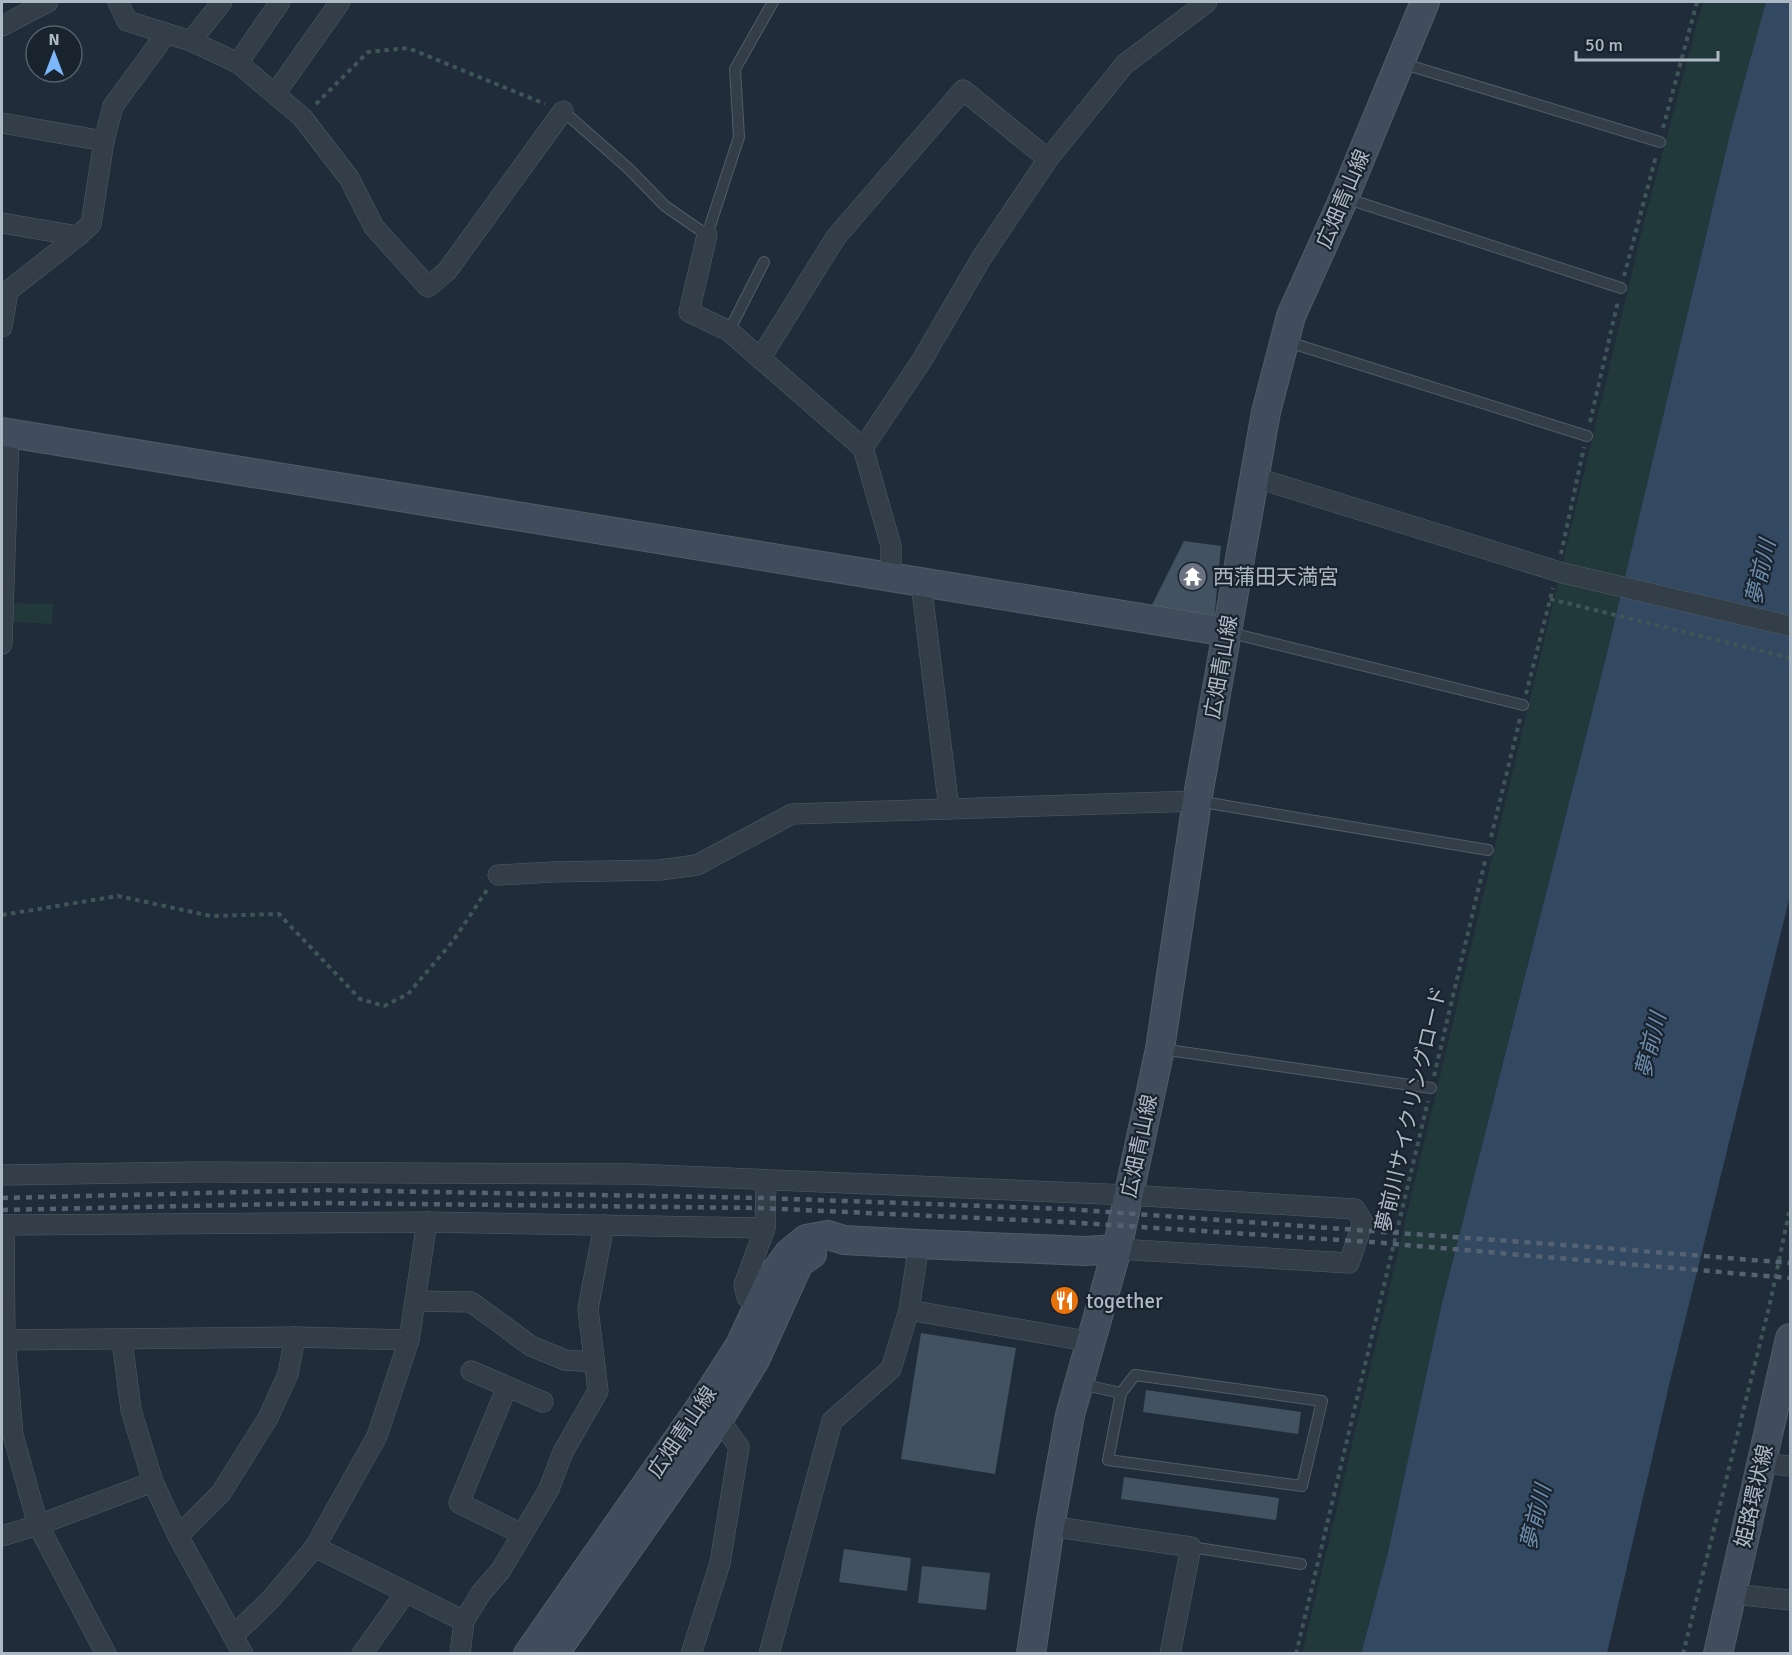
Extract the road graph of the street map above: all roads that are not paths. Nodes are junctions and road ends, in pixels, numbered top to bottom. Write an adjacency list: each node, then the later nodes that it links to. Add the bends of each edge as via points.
1 (48, 2): 9 (street)
2 (118, 2): 10 (street, via 127,21)
3 (222, 2): 11 (street)
4 (280, 2): 13 (street)
5 (340, 2): 14 (street)
6 (773, 2): 22 (lane, via 735,69 739,137)
7 (1207, 2): 19 (street, via 1125,64)
8 (1425, 2): 12 (main road, 広畑青山線)
9 (2, 26)
10 (166, 34): 11 (street); 17 (street, via 113,106)
11 (191, 41): 13 (street)
12 (1400, 62): 18 (lane); 20 (main road, 広畑青山線)
13 (238, 63): 14 (street)
14 (275, 94): 15 (street, via 302,117 350,178 374,227 428,287 447,271)
15 (563, 111): 22 (lane, via 665,207)
16 (2, 123): 17 (street)
17 (104, 141): 23 (street, via 91,224)
18 (1659, 142)
19 (1048, 159): 29 (street, via 963,90 836,237); 32 (street)
20 (1344, 198): 25 (lane); 28 (main road, 広畑青山線, via 1291,316)
21 (2, 223): 23 (street)
22 (707, 235): 27 (street, via 689,312)
23 (78, 236): 26 (street, via 8,291)
24 (764, 262): 27 (lane)
25 (1621, 288)
26 (2, 327)
27 (729, 331): 29 (street)
28 (1285, 341): 31 (lane); 33 (main road, 広畑青山線)
29 (760, 359): 32 (street)
30 (5, 433): 34 (main road); 38 (street)
31 (1587, 436)
32 (863, 448): 34 (street, via 891,546)
33 (1254, 477): 36 (street, via 1560,572); 37 (main road, 広畑青山線)
34 (891, 578): 35 (main road)
35 (921, 583): 37 (main road); 41 (street)
36 (1791, 626)
37 (1227, 632): 39 (lane); 40 (main road, 広畑青山線)
38 (2, 644)
39 (1523, 705)
40 (1197, 801): 41 (street); 42 (lane); 44 (main road, 広畑青山線)
41 (949, 809): 43 (street, via 792,814 697,865 660,870)
42 (1488, 850)
43 (498, 875)
44 (1160, 1049): 45 (lane); 48 (main road, 広畑青山線)
45 (1431, 1088)
46 (2, 1175): 47 (street, via 621,1174)
47 (766, 1180): 48 (street); 52 (street)
48 (1128, 1195): 55 (main road, 広畑青山線); 55 (street, via 1355,1209 1363,1222 1349,1263)
49 (428, 1222): 50 (street); 51 (street); 56 (street)
50 (3, 1225): 61 (street)
51 (604, 1225): 52 (street); 65 (street, via 588,1309)
52 (765, 1228): 57 (street, via 744,1285 747,1297)
53 (844, 1240): 54 (main road, 広畑青山線); 57 (main road, 広畑青山線, via 828,1235 806,1239 789,1253); 71 (main road, 広畑青山線, via 816,1251 800,1263 755,1360)
54 (919, 1244): 55 (main road, 広畑青山線); 58 (street)
55 (1117, 1249): 64 (main road, 広畑青山線)
56 (415, 1301): 63 (street); 65 (street, via 471,1302 531,1346 565,1360)
57 (758, 1303): 92 (main road, 広畑青山線, via 740,1345 699,1409)
58 (909, 1310): 64 (street); 95 (street, via 891,1370 832,1421)
59 (295, 1337): 62 (street); 63 (street); 79 (street, via 288,1374 268,1418 221,1493)
60 (1791, 1338): 72 (main road, 姫路環状線)
61 (3, 1340): 62 (street); 75 (street, via 13,1435)
62 (122, 1340): 74 (street, via 131,1410)
63 (409, 1340): 80 (street, via 377,1436)
64 (1092, 1342): 67 (main road, 広畑青山線)
65 (594, 1362): 77 (street, via 598,1391)
66 (471, 1371): 68 (street)
67 (1080, 1384): 69 (lane); 76 (main road, 広畑青山線, via 1070,1415)
68 (507, 1387): 70 (street); 77 (street, via 459,1503)
69 (1121, 1393): 69 (lane, via 1136,1375 1322,1401 1302,1486 1108,1460)
70 (543, 1402)
71 (719, 1419): 93 (main road, 広畑青山線); 94 (street, via 739,1447 720,1563)
72 (1762, 1463): 73 (street); 84 (main road, 姫路環状線)
73 (1791, 1466)
74 (153, 1482): 75 (street); 79 (street)
75 (38, 1525): 78 (street); 88 (street)
76 (1050, 1526): 81 (street); 96 (main road, 広畑青山線)
77 (522, 1534): 86 (street)
78 (2, 1536)
79 (178, 1536): 87 (street)
80 (315, 1547): 83 (street); 87 (street, via 272,1599)
81 (1191, 1547): 82 (lane); 97 (street)
82 (1301, 1564)
83 (406, 1592): 86 (street); 90 (street)
84 (1732, 1594): 85 (street); 98 (main road, 姫路環状線)
85 (1791, 1600)
86 (464, 1621): 91 (street)
87 (233, 1636): 89 (street)
88 (106, 1653)
89 (243, 1653)
90 (362, 1653)
91 (460, 1653)
92 (528, 1653)
93 (554, 1653)
94 (691, 1653)
95 (769, 1653)
96 (1031, 1653)
97 (1170, 1653)
98 (1718, 1653)

